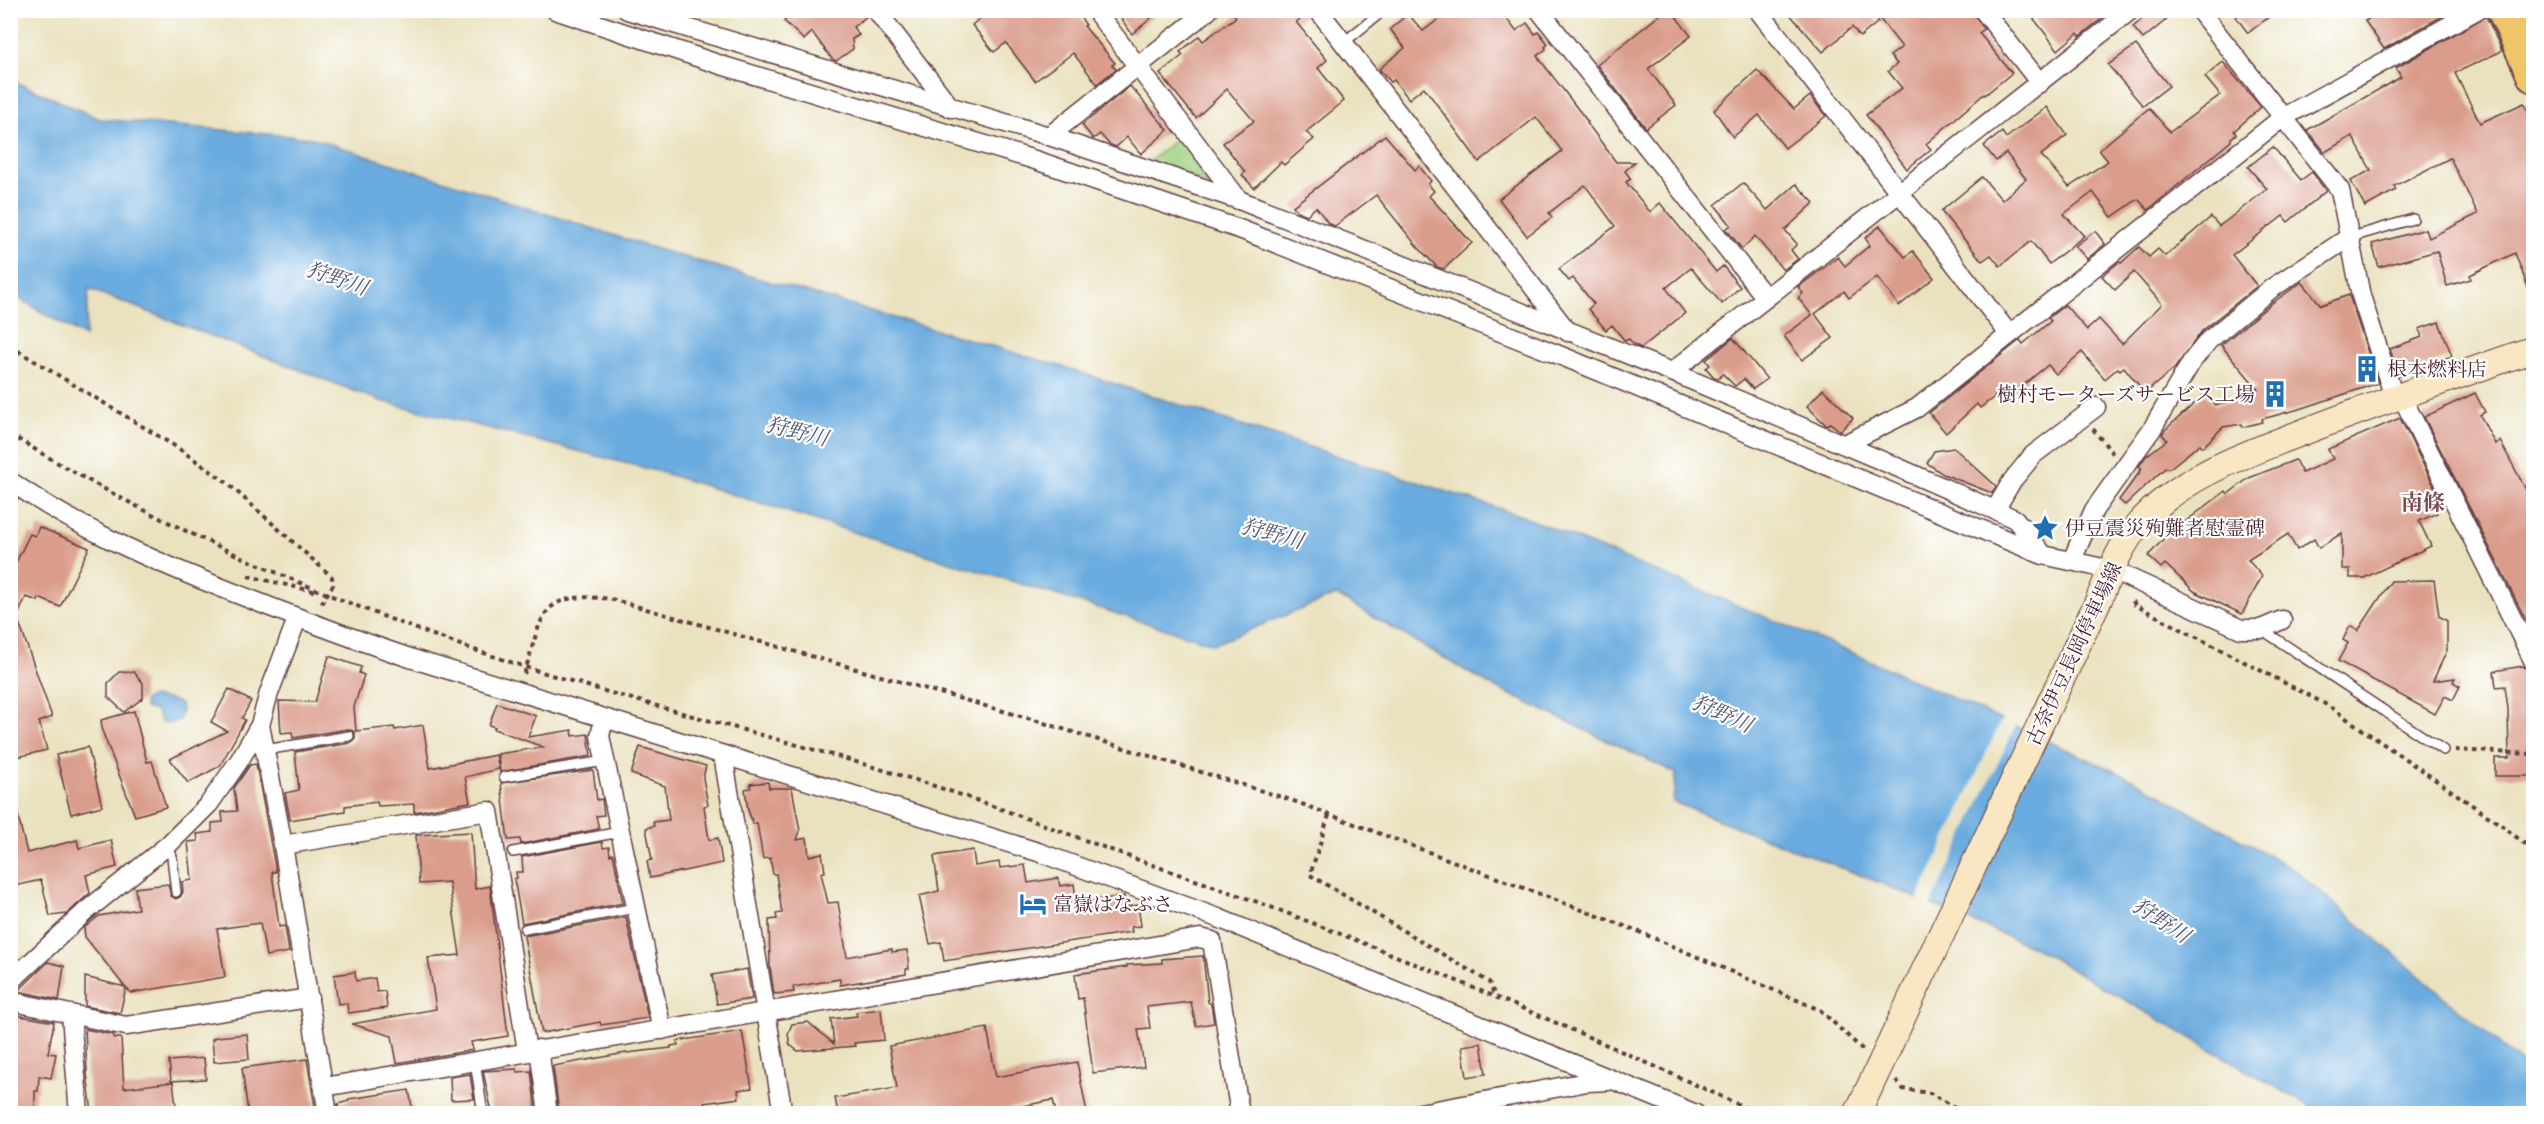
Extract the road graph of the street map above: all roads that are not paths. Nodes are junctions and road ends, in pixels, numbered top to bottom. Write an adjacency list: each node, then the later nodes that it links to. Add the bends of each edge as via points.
1 (627, 10): 19 (street)
2 (876, 10): 19 (street)
3 (1095, 10): 16 (street)
4 (1209, 10): 16 (street)
5 (1318, 10): 15 (street)
6 (1383, 10): 15 (lane)
7 (1539, 10): 26 (street)
8 (1758, 10): 22 (street)
9 (1983, 10): 18 (street)
10 (2131, 10): 18 (street)
11 (2199, 10): 20 (street)
12 (2477, 10): 20 (street)
13 (2504, 10): 17 (highway)
14 (568, 12): 36 (street, via 1242,230 1564,357)
15 (1343, 43): 27 (street)
16 (1138, 66): 21 (street); 23 (street)
17 (2534, 76)
18 (2040, 83): 22 (street)
19 (951, 108): 21 (street)
20 (2282, 118): 25 (street, via 2340,190); 28 (street)
21 (1050, 136): 23 (street)
22 (1900, 192): 26 (street); 28 (street)
23 (1239, 200): 27 (street)
24 (2413, 219): 25 (lane)
25 (2348, 238): 31 (street, via 2361,296); 37 (street, via 2272,288 2209,340 2094,510)
26 (1766, 298): 30 (street)
27 (1569, 333): 30 (street)
28 (2009, 334): 33 (street, via 1917,408)
29 (2534, 349): 31 (main road, 古奈伊豆長岡停車場線)
30 (1671, 372): 33 (street)
31 (2398, 396): 38 (main road, 古奈伊豆長岡停車場線, via 2255,451 2192,481 2136,527); 42 (street)
32 (2090, 412): 35 (street, via 2033,455)
33 (1845, 444): 35 (street)
34 (10, 482): 39 (street, via 97,534)
35 (1995, 510): 36 (street, via 2015,519)
36 (2043, 555): 37 (street)
37 (2072, 560): 38 (street)
38 (2112, 570): 41 (street, via 2241,629); 76 (main road, 古奈伊豆長岡停車場線, bridge)
39 (297, 618): 43 (street); 44 (street)
40 (2282, 620): 41 (street)
41 (2261, 629): 47 (lane)
42 (2534, 662)
43 (604, 719): 48 (street); 49 (street, via 600,736)
44 (260, 725): 46 (street); 52 (street, via 208,804)
45 (349, 736): 46 (lane)
46 (265, 750): 53 (street)
47 (2443, 750)
48 (723, 755): 61 (street); 66 (street, via 1049,856 1218,918)
49 (605, 761): 50 (lane); 51 (street)
50 (504, 777)
51 (620, 832): 54 (lane); 56 (street)
52 (168, 845): 55 (lane); 58 (street, via 86,912)
53 (283, 845): 59 (street); 64 (street, via 489,811)
54 (513, 852)
55 (176, 892)
56 (635, 908): 57 (lane); 63 (street)
57 (525, 929)
58 (10, 982)
59 (309, 998): 62 (street, via 132,1026); 67 (street)
60 (10, 1001): 62 (street)
61 (767, 1013): 63 (street); 72 (street); 73 (street, via 1200,938 1212,941)
62 (72, 1015): 68 (street)
63 (662, 1030): 64 (street)
64 (533, 1050): 65 (street); 71 (street)
65 (475, 1060): 67 (street); 70 (lane)
66 (1611, 1080): 74 (street); 75 (street)
67 (324, 1087): 69 (street)
68 (79, 1113)
69 (328, 1113)
70 (483, 1113)
71 (548, 1113)
72 (783, 1113)
73 (1240, 1113)
74 (1415, 1113)
75 (1696, 1113)
76 (1857, 1113)

